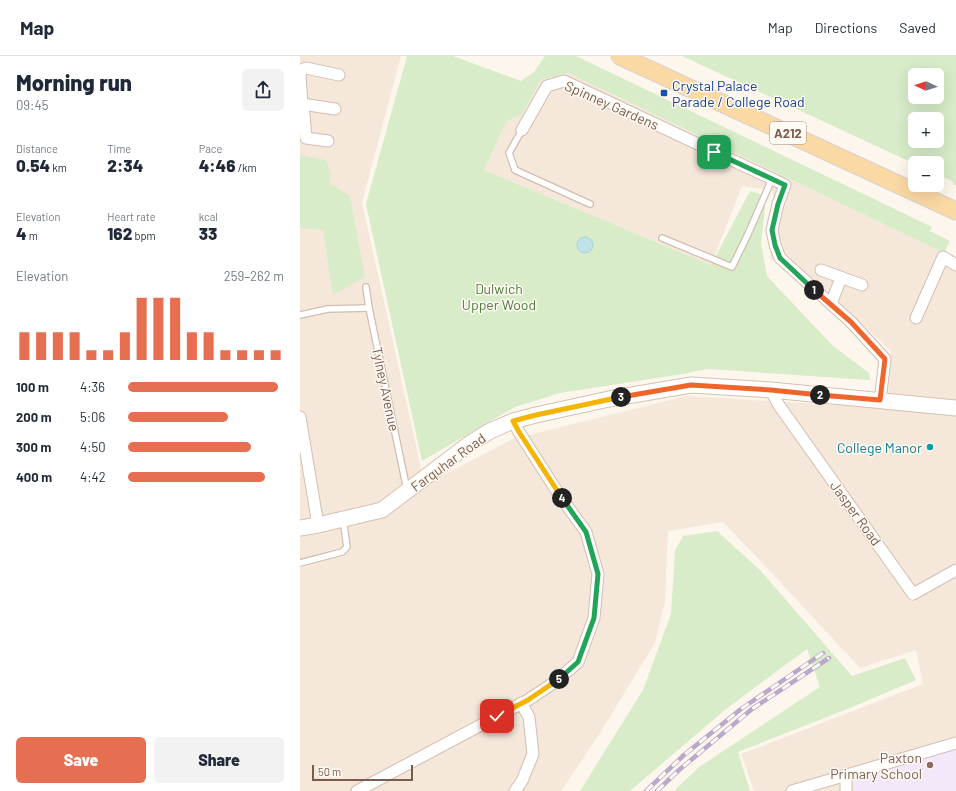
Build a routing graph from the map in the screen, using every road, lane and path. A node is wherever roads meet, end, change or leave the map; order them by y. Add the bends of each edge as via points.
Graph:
1 (620, 56) edge
2 (300, 71) edge
3 (300, 74) edge
4 (339, 75) dead end
5 (301, 104) edge
6 (335, 109) dead end
7 (522, 130) joint
8 (328, 141) dead end
9 (772, 179) junction
10 (590, 204) dead end
11 (956, 211) edge
12 (662, 238) dead end
13 (956, 265) edge
14 (821, 270) dead end
15 (841, 278) junction
16 (862, 285) dead end
17 (366, 287) dead end
18 (831, 304) junction
19 (369, 308) junction
20 (300, 315) edge
21 (916, 318) dead end
22 (771, 390) junction
23 (880, 400) junction
24 (956, 408) edge
25 (300, 417) edge
26 (513, 421) junction
27 (407, 492) junction
28 (343, 519) junction
29 (318, 525) junction
30 (300, 528) edge
31 (300, 563) edge
32 (956, 570) edge
33 (521, 703) junction
34 (956, 743) edge
35 (846, 775) junction
36 (357, 791) edge
37 (515, 791) edge
38 (792, 791) edge
39 (846, 791) edge

1 - 11 main road, A212
2 - 4 street via 306,68
3 - 5 street
5 - 6 street
5 - 8 street via 306,138
7 - 9 street, Spinney Gardens via 547,86 564,81
7 - 10 lane, Spinney Gardens via 509,153 515,170
9 - 12 lane via 732,267
9 - 18 street, Spinney Gardens via 785,185 772,230 780,258
13 - 21 street via 943,257
14 - 15 street
15 - 16 street
15 - 18 street
17 - 19 lane, Tylney Avenue
18 - 23 street via 885,359
19 - 20 lane via 328,309
19 - 27 lane, Tylney Avenue
22 - 23 street, Farquhar Road
22 - 26 street, Farquhar Road via 687,385 609,399
22 - 32 street, Jasper Road via 778,404 914,594
23 - 24 street, Farquhar Road
25 - 29 street
26 - 27 street, Farquhar Road via 469,444
26 - 33 street via 586,532 598,574 594,618 578,662 555,682
27 - 28 street, Farquhar Road via 382,510
28 - 29 street, Farquhar Road
28 - 31 lane via 347,547 342,552
29 - 30 street, Farquhar Road
33 - 36 street
33 - 37 street via 529,717 533,754
34 - 35 street
35 - 38 street
35 - 39 street

